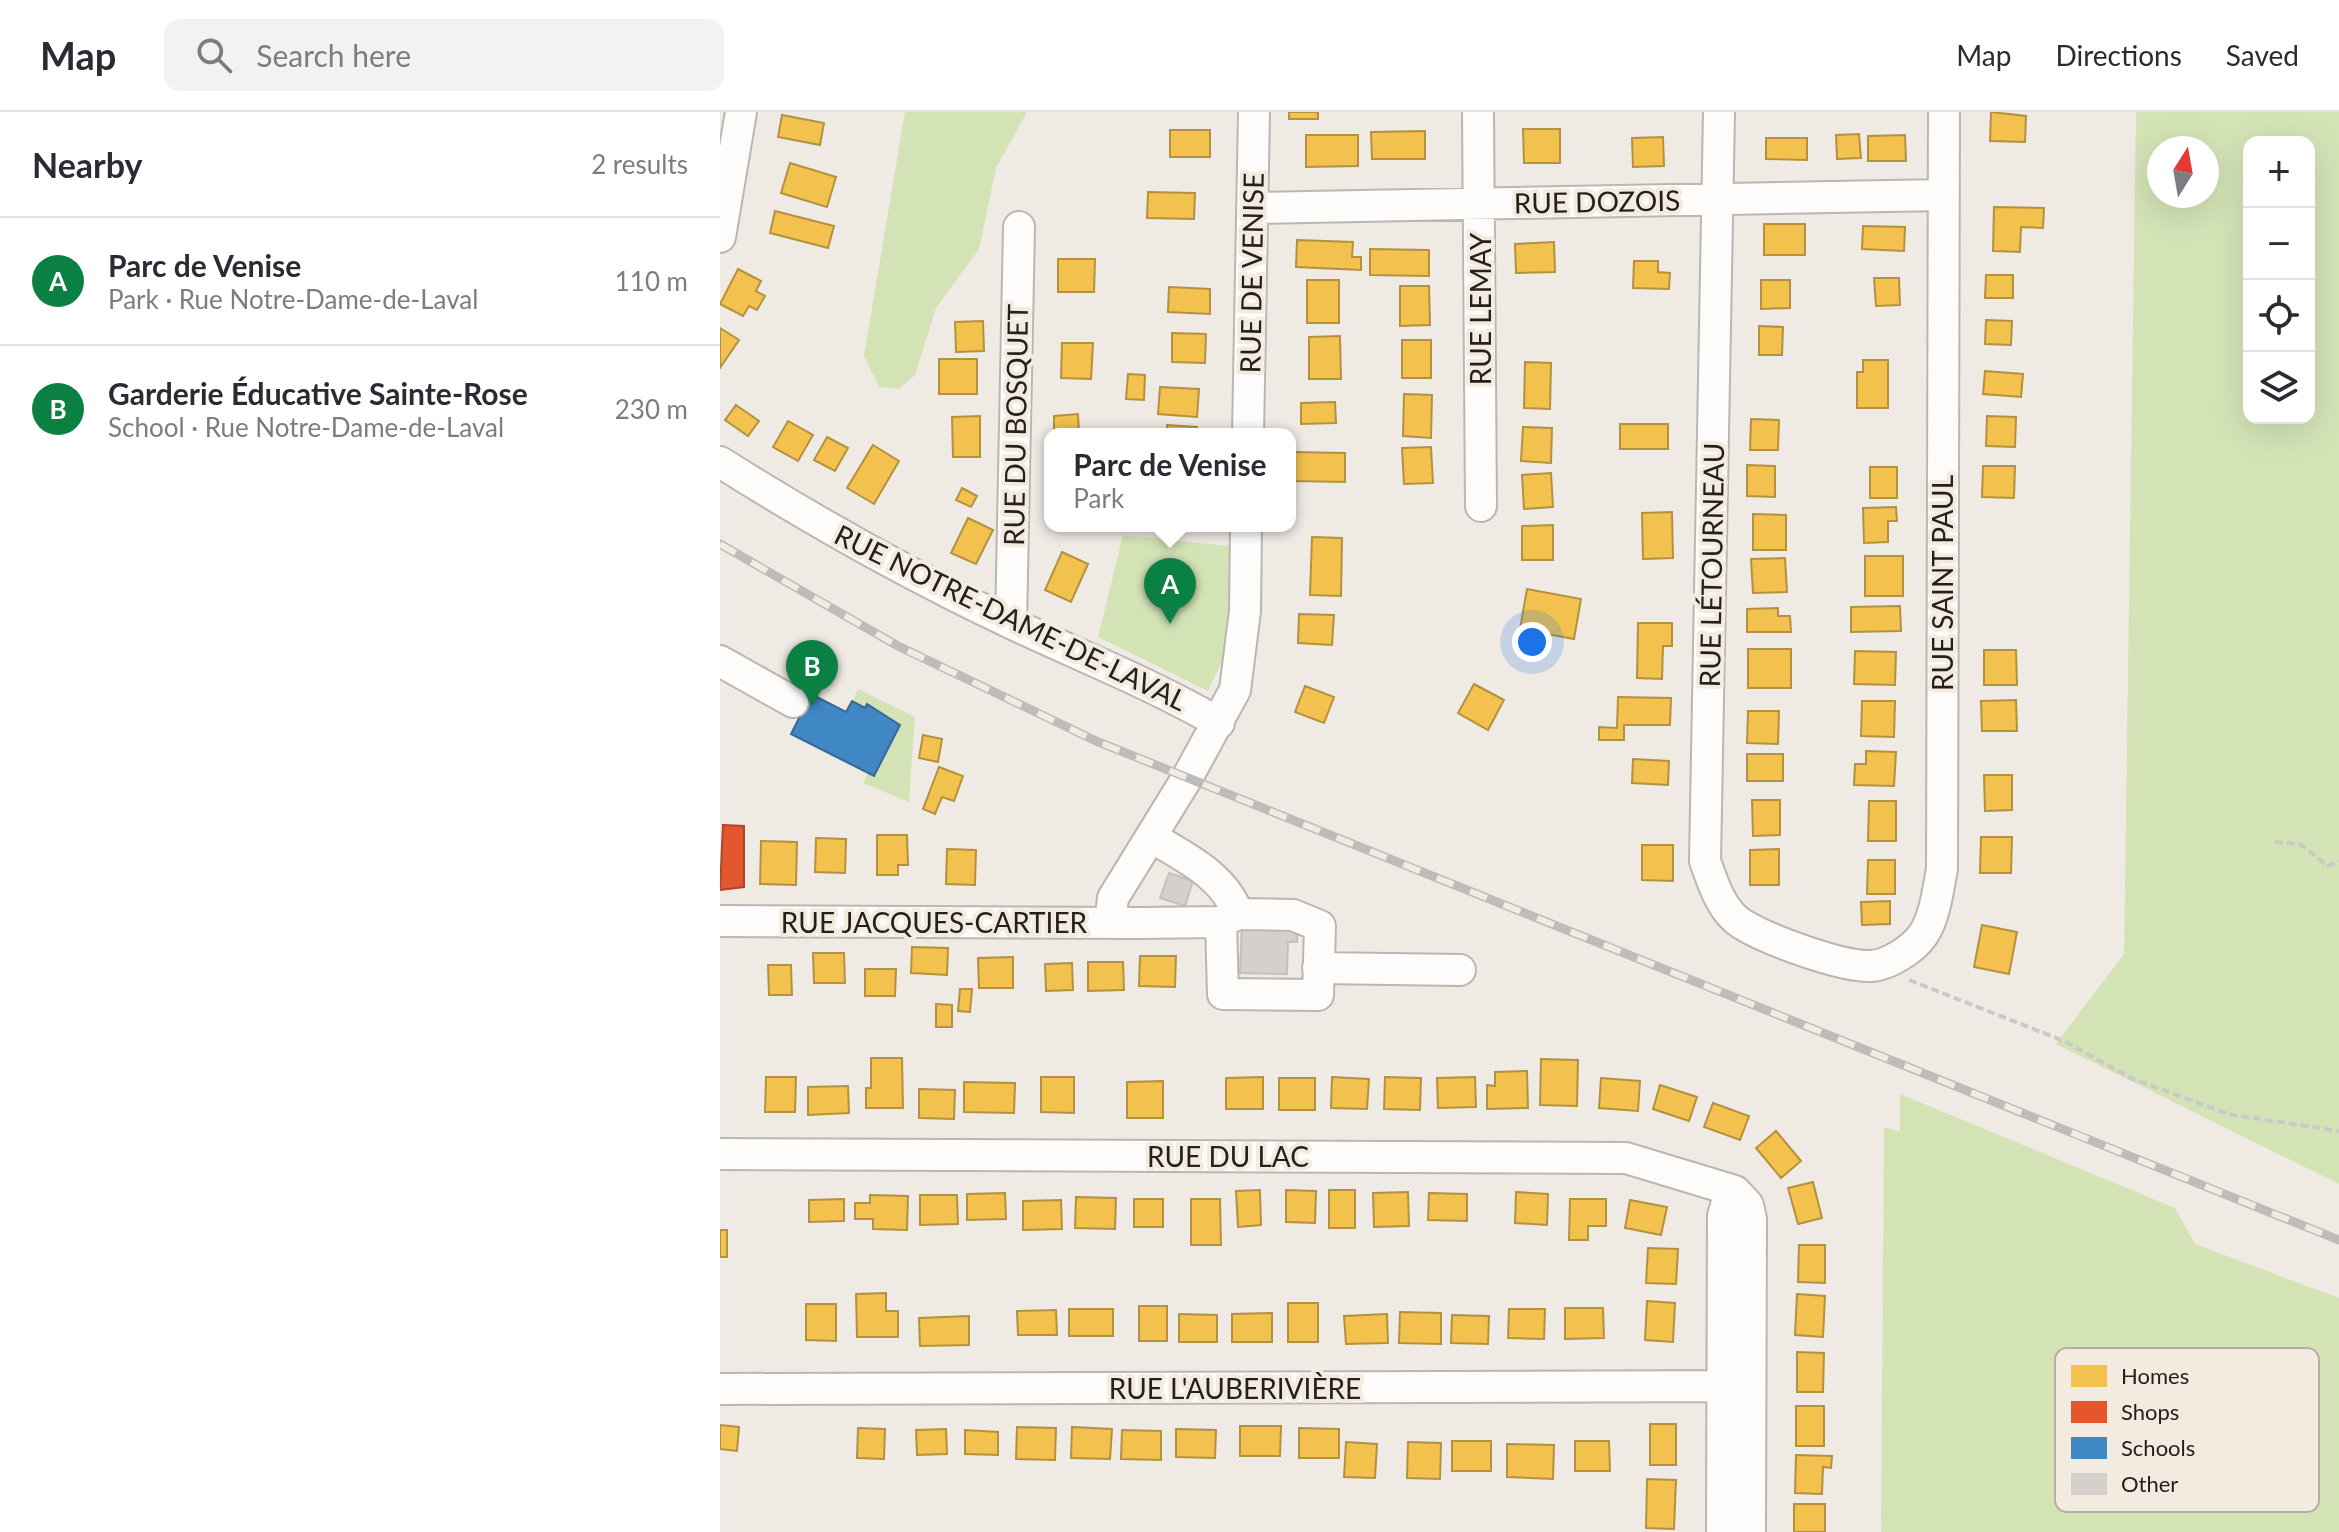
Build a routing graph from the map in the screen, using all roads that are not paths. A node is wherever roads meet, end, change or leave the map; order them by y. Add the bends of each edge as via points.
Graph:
1 (741, 112) edge
2 (1254, 112) edge
3 (1478, 112) edge
4 (1719, 112) edge
5 (1944, 112) edge
6 (1942, 195) junction
7 (1718, 199) junction
8 (1479, 204) junction
9 (1252, 208) junction
10 (1019, 227) dead end
11 (720, 237) edge
12 (1248, 428) edge
13 (720, 462) edge
14 (1481, 506) dead end
15 (1246, 532) edge
16 (1011, 623) junction
17 (720, 661) edge
18 (793, 702) dead end
19 (1219, 723) junction
20 (1151, 837) junction
21 (1219, 919) junction
22 (720, 921) edge
23 (1110, 923) junction
24 (1818, 956) joint
25 (1318, 968) junction
26 (1460, 970) dead end
27 (720, 1154) edge
28 (1736, 1386) junction
29 (720, 1389) edge
30 (1722, 1532) edge
31 (1750, 1532) edge

1 - 11 street
2 - 9 street, RUE DE VENISE
3 - 8 street, RUE LEMAY
4 - 7 street, RUE LÉTOURNEAU
5 - 6 street, RUE SAINT PAUL
6 - 7 street, RUE DOZOIS
6 - 24 street, RUE SAINT PAUL via 1942,869 1923,935 1900,956 1873,966
7 - 8 street, RUE DOZOIS
7 - 24 street, RUE LÉTOURNEAU via 1705,861 1717,896 1740,924
8 - 9 street, RUE DOZOIS
8 - 14 street, RUE LEMAY
9 - 12 street, RUE DE VENISE
10 - 16 street, RUE DU BOSQUET
13 - 16 street, RUE NOTRE-DAME-DE-LAVAL via 895,566
15 - 19 street via 1238,678
16 - 19 street, RUE NOTRE-DAME-DE-LAVAL via 1181,700
17 - 18 street
19 - 20 street, RUE JACQUES-CARTIER
20 - 21 street via 1216,879 1233,901
20 - 23 street, RUE JACQUES-CARTIER via 1113,898
21 - 23 street
21 - 25 street via 1293,915 1320,926
21 - 25 street via 1223,994 1318,995
22 - 23 street, RUE JACQUES-CARTIER
25 - 26 street
27 - 28 street, RUE DU LAC via 1626,1158 1745,1200 1751,1219
28 - 29 street, RUE L'AUBERIVIÈRE
28 - 30 street
28 - 31 street

